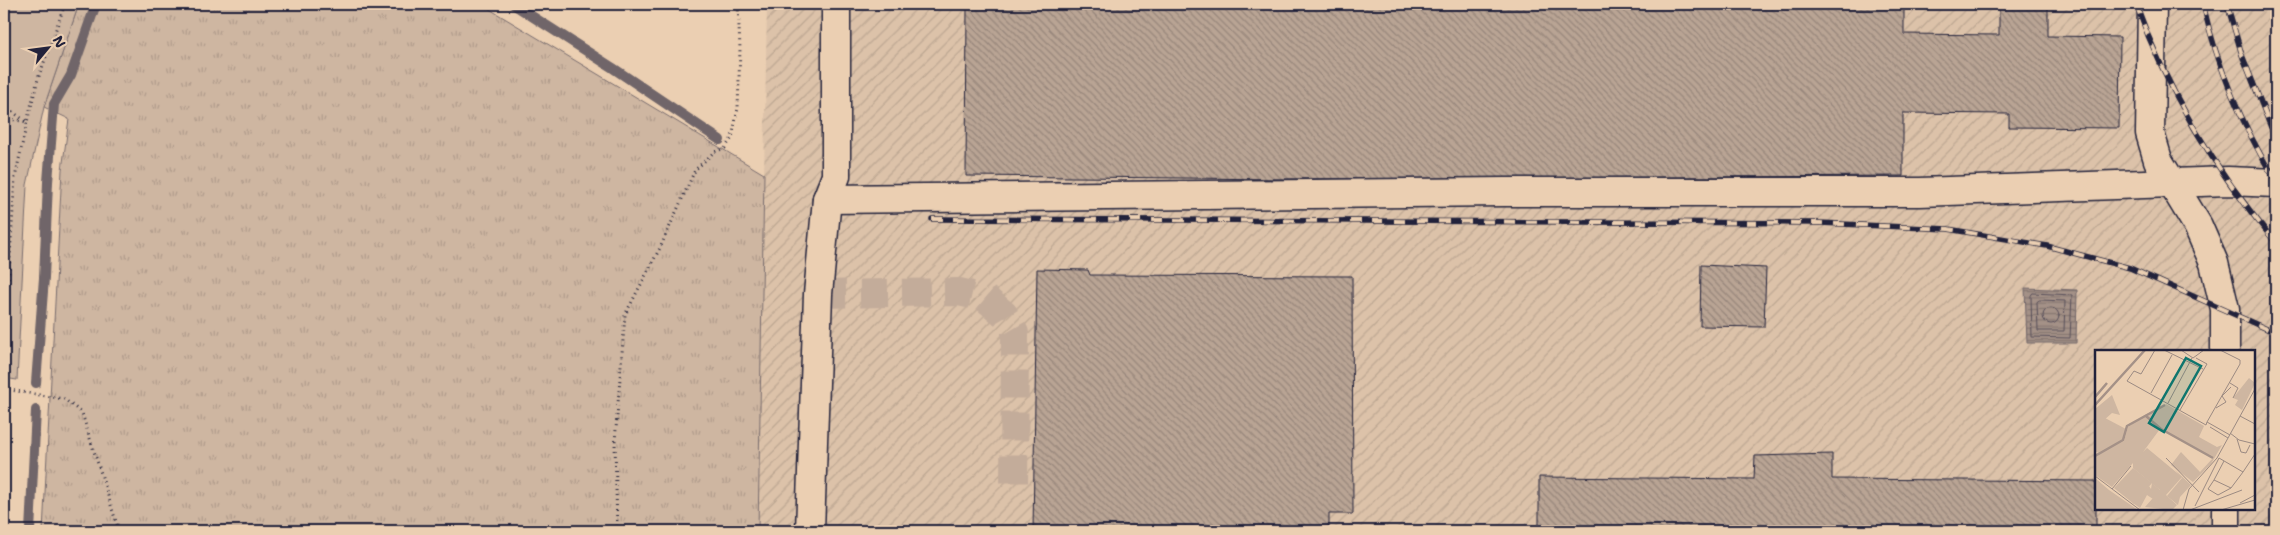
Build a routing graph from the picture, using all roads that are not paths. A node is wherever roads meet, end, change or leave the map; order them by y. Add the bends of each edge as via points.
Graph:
1 (836, 4) edge
2 (2152, 4) edge
3 (2172, 183) junction
4 (2276, 183) edge
5 (827, 199) junction
6 (2225, 350) edge
7 (2226, 510) edge
8 (810, 531) edge
9 (2226, 531) edge

1 - 5 lane via 836,176
2 - 3 lane via 2150,133 2158,160
3 - 4 lane
3 - 5 lane via 1920,192 1504,192
3 - 6 lane via 2198,226 2214,263 2225,309
5 - 8 lane via 818,294
7 - 9 lane

